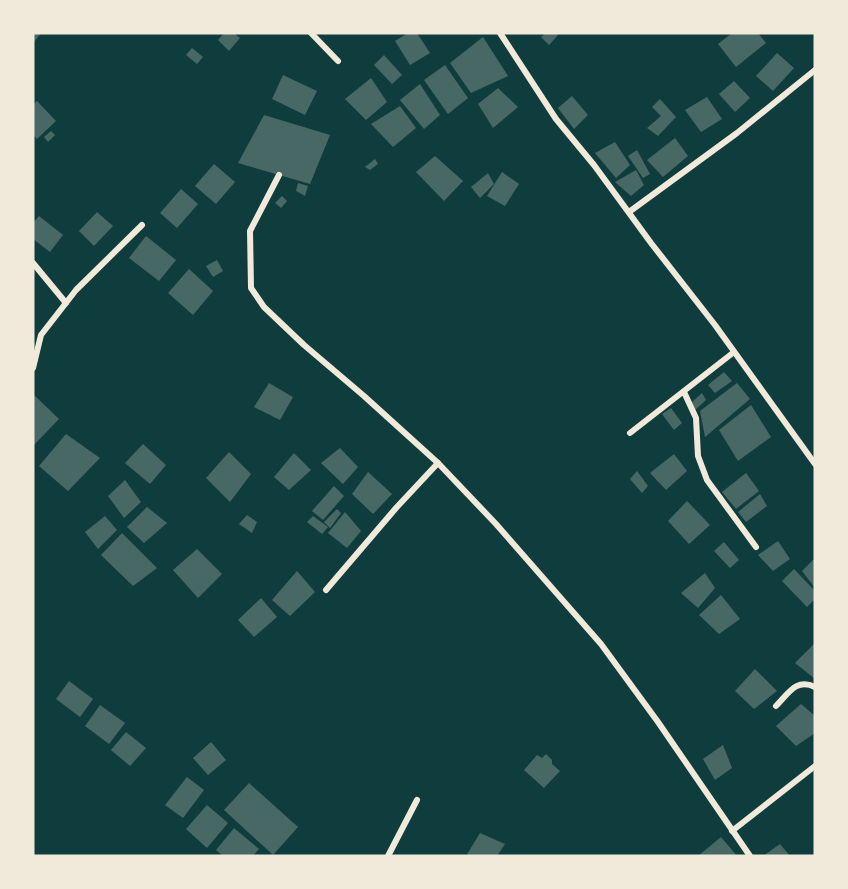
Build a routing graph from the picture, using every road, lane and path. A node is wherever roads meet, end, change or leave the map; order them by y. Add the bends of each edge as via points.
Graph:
1 (310, 33) edge
2 (500, 33) edge
3 (338, 61) dead end
4 (815, 70) edge
5 (279, 175) dead end
6 (629, 212) junction
7 (142, 225) dead end
8 (33, 263) edge
9 (66, 303) junction
10 (734, 352) junction
11 (33, 368) edge
12 (684, 392) junction
13 (630, 433) dead end
14 (438, 463) junction
15 (815, 464) edge
16 (756, 547) dead end
17 (326, 590) dead end
18 (815, 687) edge
19 (776, 706) dead end
20 (815, 766) edge
21 (417, 800) dead end
22 (732, 831) junction
23 (388, 856) edge
24 (750, 856) edge

1 - 3 street
2 - 6 street via 556,119
4 - 6 street
5 - 14 street via 250,231 251,288 264,307 304,345
6 - 10 street
7 - 9 street
8 - 9 street
9 - 11 street via 41,334
10 - 12 street
10 - 15 street
12 - 13 street
12 - 16 street via 696,418 698,456 707,480
14 - 17 street
14 - 22 street via 601,644
18 - 19 street via 797,685
20 - 22 street
21 - 23 street
22 - 24 street

